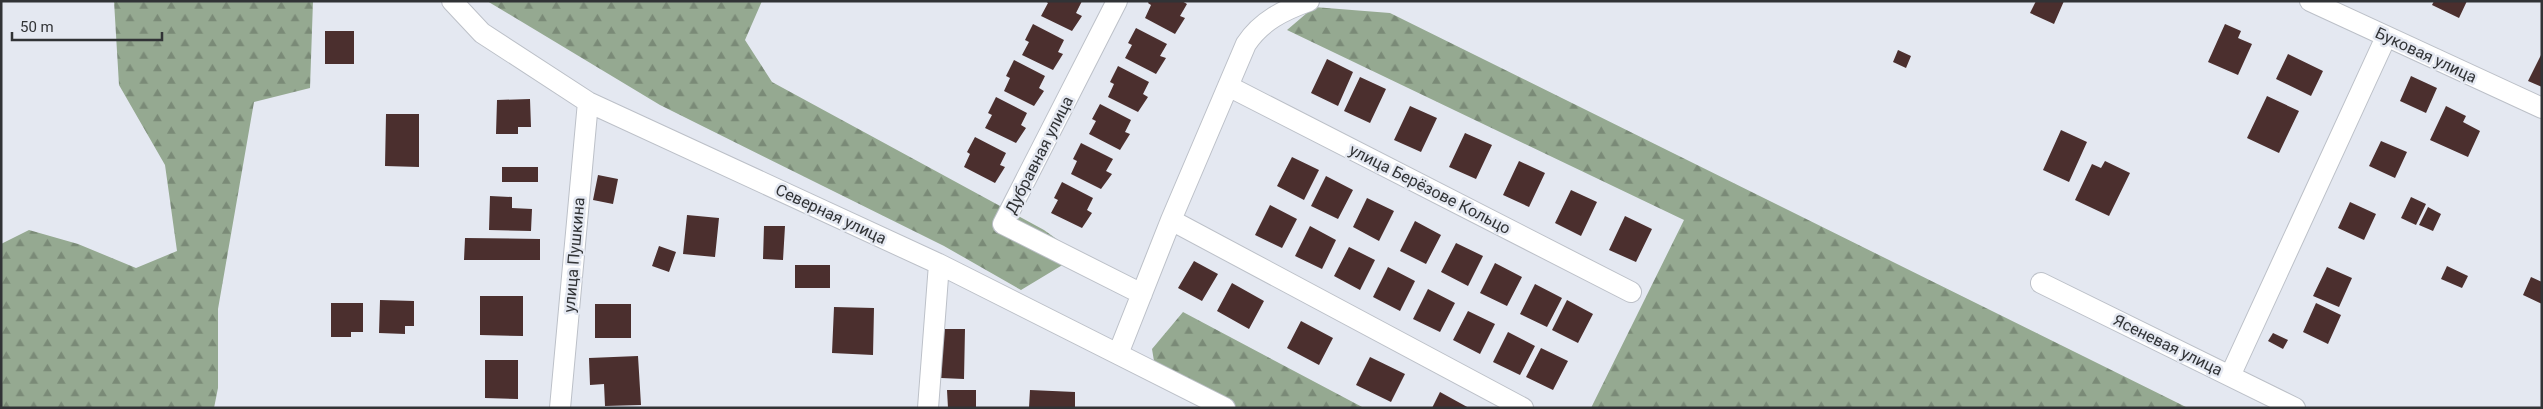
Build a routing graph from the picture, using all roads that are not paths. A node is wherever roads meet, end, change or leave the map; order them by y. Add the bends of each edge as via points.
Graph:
1 (452, 1) edge
2 (1118, 1) edge
3 (1309, 1) edge
4 (2310, 1) edge
5 (2386, 37) junction
6 (1228, 86) junction
7 (588, 102) junction
8 (2542, 108) edge
9 (1171, 220) junction
10 (939, 264) junction
11 (2041, 283) dead end
12 (1631, 292) dead end
13 (1142, 294) junction
14 (1118, 354) junction
15 (2230, 376) junction
16 (560, 408) edge
17 (928, 408) edge
18 (1225, 408) edge
19 (1523, 408) edge
20 (2296, 408) edge

1 - 7 street, Северная улица via 482,33
2 - 13 street, Дубравная улица via 1003,224
3 - 6 street via 1290,7 1254,32 1240,55
4 - 5 street, Буковая улица
5 - 8 street, Буковая улица
5 - 15 street
6 - 9 street
6 - 12 street, улица Берёзове Кольцо
7 - 10 street, Северная улица
7 - 16 street, улица Пушкина
9 - 13 street
9 - 19 street
10 - 14 street, Северная улица
10 - 17 street
11 - 15 street, Ясеневая улица
13 - 14 street
14 - 18 street, Северная улица
15 - 20 street, Ясеневая улица

